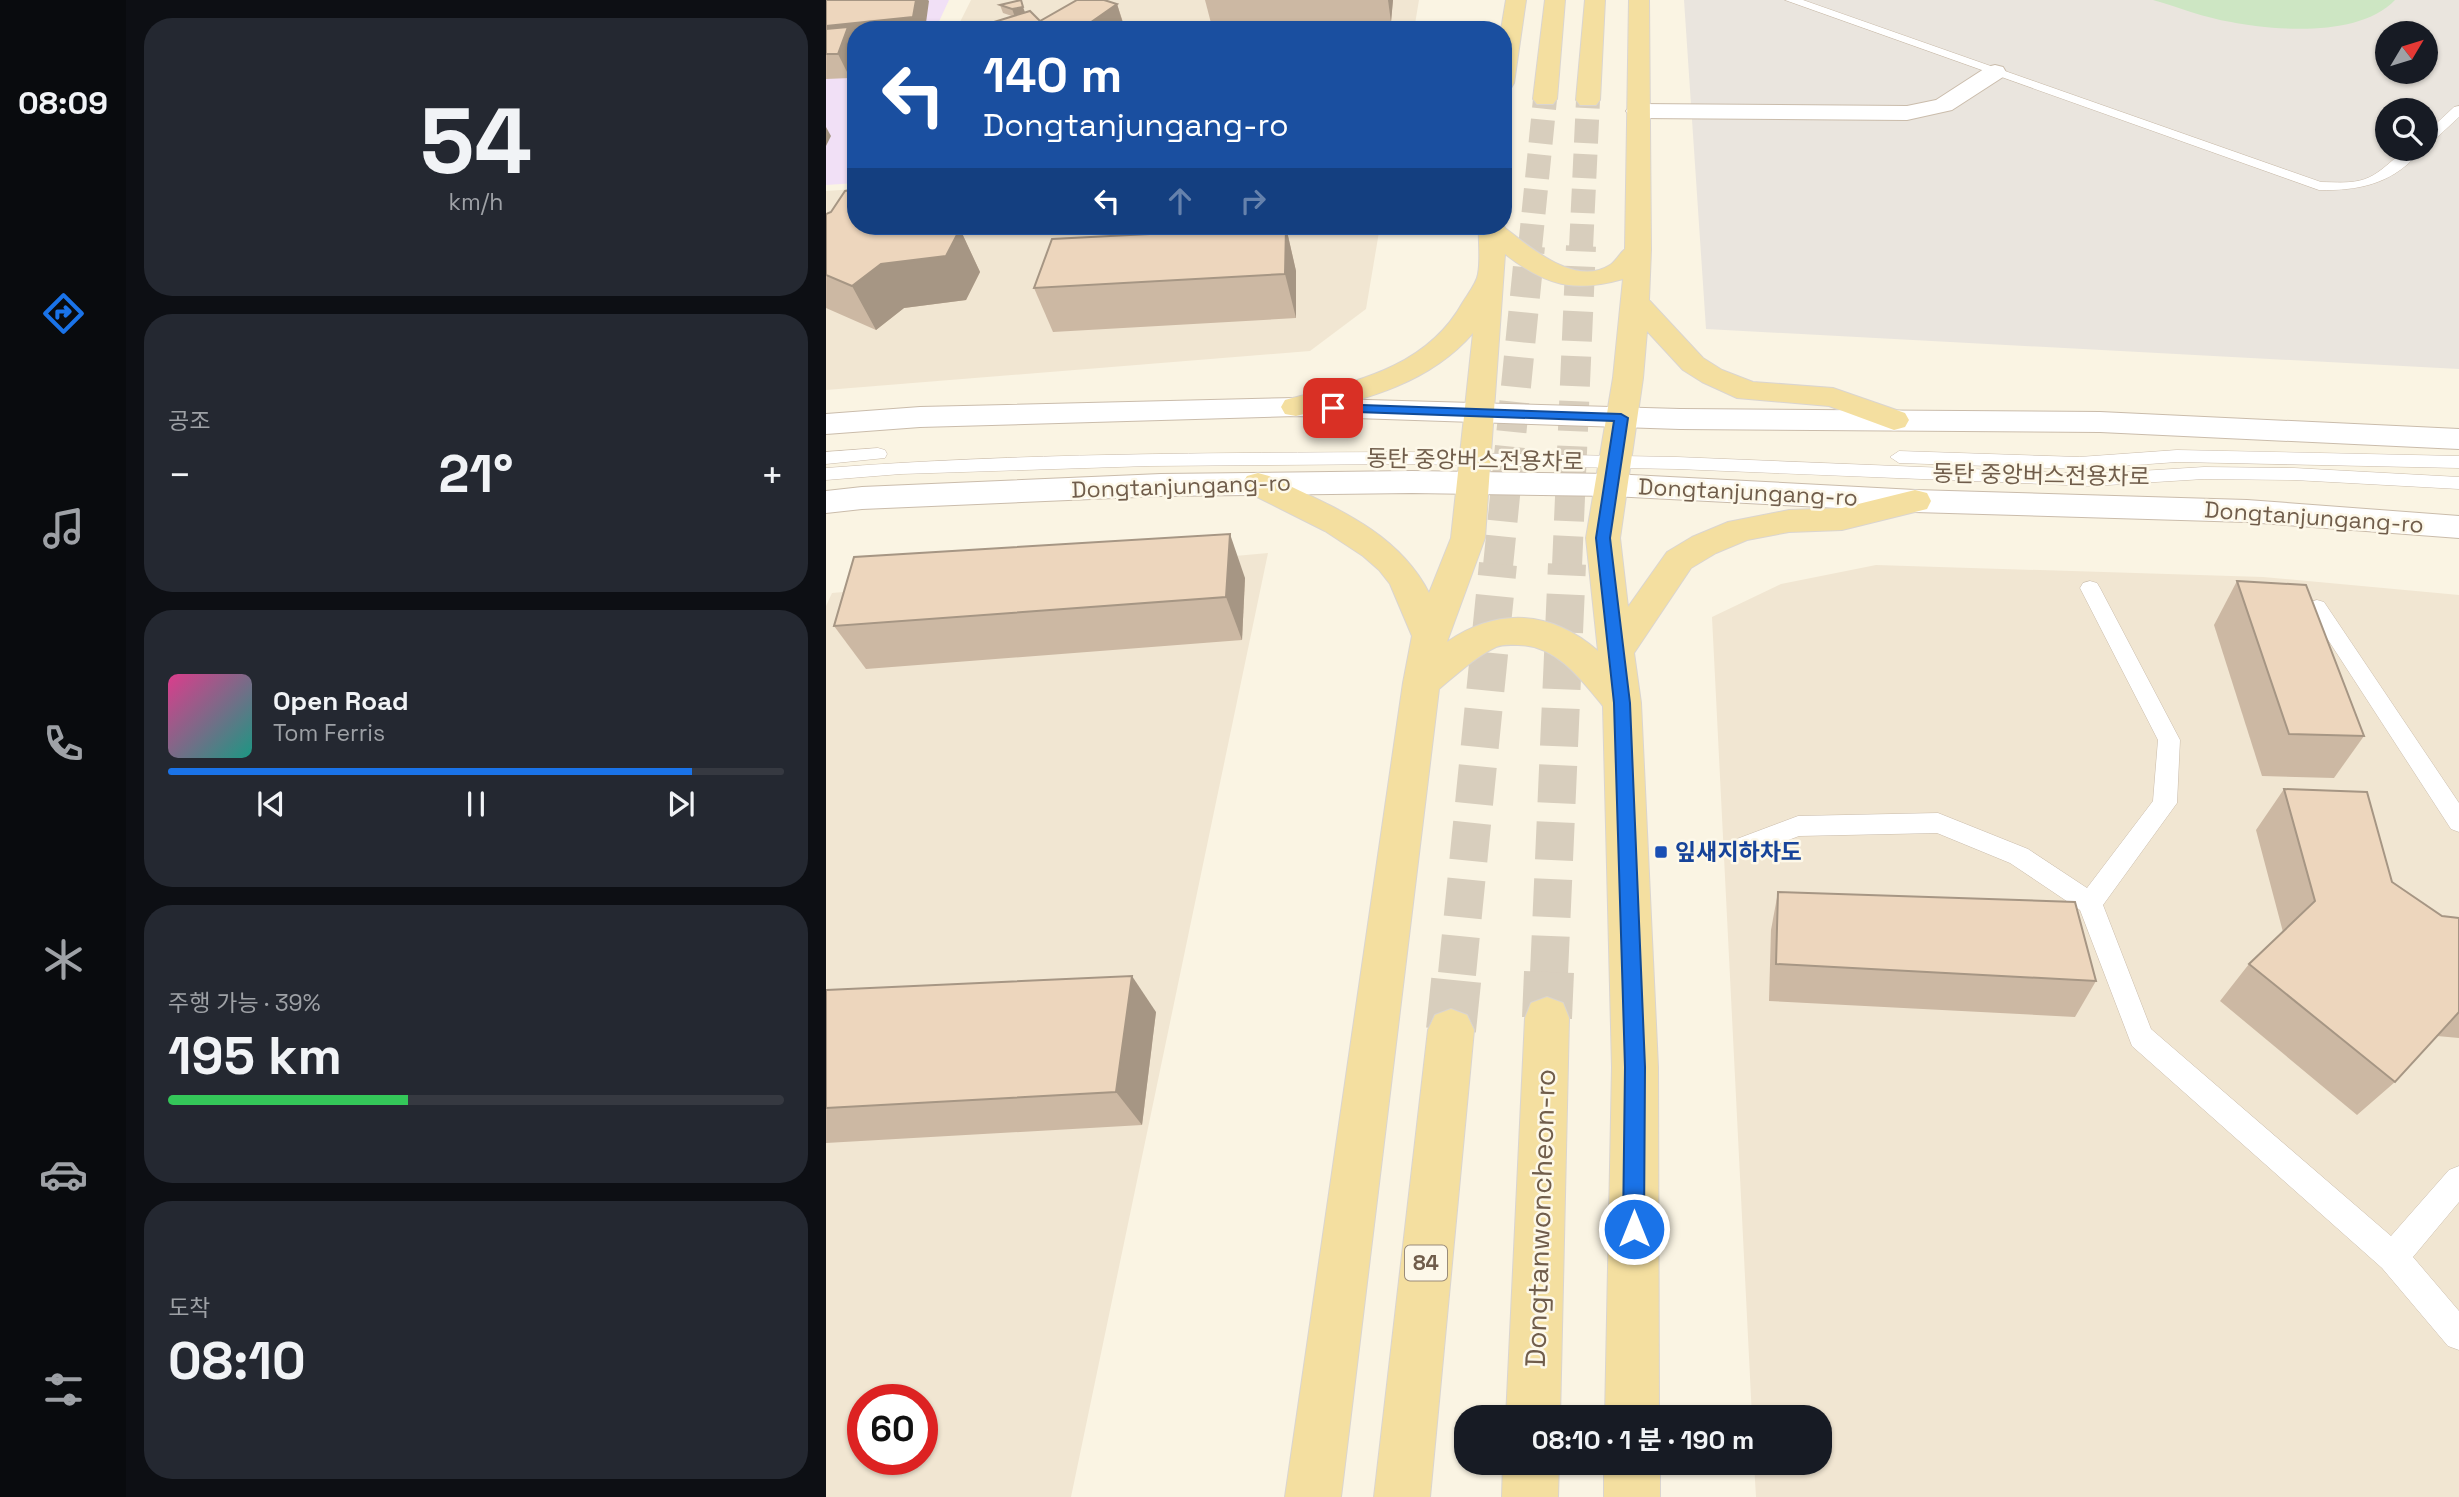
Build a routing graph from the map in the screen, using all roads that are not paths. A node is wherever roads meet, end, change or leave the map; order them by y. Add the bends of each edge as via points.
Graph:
1 (1516, 0) edge
2 (1555, 0) edge
3 (1595, 0) edge
4 (1639, 0) edge
5 (1791, 0) edge
6 (1512, 26) edge
7 (1995, 72) junction
8 (1545, 99) tunnel mouth
9 (1588, 100) tunnel mouth
10 (2459, 110) edge
11 (1638, 111) junction
12 (2438, 129) edge
13 (2401, 161) edge
14 (1492, 235) tunnel mouth
15 (1500, 235) edge
16 (1638, 250) junction
17 (1492, 276) junction
18 (1635, 301) junction
19 (1296, 407) junction
20 (1480, 413) junction
21 (1894, 420) junction
22 (826, 424) edge
23 (2459, 439) edge
24 (1616, 453) junction
25 (826, 458) edge
26 (2459, 462) edge
27 (1475, 463) junction
28 (826, 474) edge
29 (2459, 483) edge
30 (1258, 484) junction
31 (1915, 501) junction
32 (826, 502) edge
33 (2459, 527) edge
34 (2090, 588) dead end
35 (2317, 607) edge
36 (1430, 636) junction
37 (1616, 652) junction
38 (1421, 683) junction
39 (1622, 703) junction
40 (2459, 822) edge
41 (1743, 847) dead end
42 (2090, 903) junction
43 (1547, 1018) tunnel mouth
44 (1451, 1030) tunnel mouth
45 (2459, 1180) edge
46 (2393, 1258) junction
47 (2459, 1335) edge
48 (1533, 1405) edge
49 (1632, 1405) edge
50 (1531, 1475) edge
51 (1632, 1475) edge
52 (1313, 1497) edge
53 (1402, 1497) edge
54 (1530, 1497) edge
55 (1632, 1497) edge

1 - 6 main road
2 - 8 main road
3 - 9 main road
4 - 11 main road
5 - 7 lane
7 - 11 street via 1944,105 1907,113
7 - 13 lane via 2319,186 2352,188 2381,179
10 - 12 lane
11 - 16 main road
14 - 17 main road
15 - 16 main road via 1524,256 1565,278 1592,279 1619,271
16 - 18 main road
17 - 19 main road via 1462,328 1432,359 1405,374
17 - 20 main road
18 - 21 main road via 1693,364 1712,376 1748,391 1833,397
18 - 24 main road
19 - 20 street, Dongtanjungang-ro
19 - 22 street, Dongtanjungang-ro via 920,417
20 - 24 street, Dongtanjungang-ro
20 - 27 main road
21 - 23 street, Dongtanjungang-ro via 2100,422
21 - 24 street, Dongtanjungang-ro
24 - 26 lane, 동탄 중앙버스전용차로 via 2079,463 2176,456
24 - 27 street, Dongtanjungang-ro
24 - 29 lane, 동탄 중앙버스전용차로 via 2092,480 2204,473
24 - 31 street, Dongtanjungang-ro
24 - 37 main road via 1603,538
25 - 27 lane, 동탄 중앙버스전용차로 via 1348,442
27 - 28 lane, 동탄 중앙버스전용차로 via 1149,460
27 - 30 street, Dongtanjungang-ro
27 - 36 main road via 1468,538
30 - 32 street, Dongtanjungang-ro
30 - 36 main road via 1384,554 1403,578
31 - 33 street, Dongtanjungang-ro via 2247,511
31 - 37 main road via 1842,519 1789,521 1740,530 1704,545 1679,560
34 - 42 lane via 2169,740 2165,803
35 - 40 lane
36 - 38 main road
37 - 39 main road
38 - 39 main road via 1493,632 1539,632 1573,650
38 - 52 main road
39 - 49 main road via 1635,1067
41 - 42 lane via 1798,826 1938,823 2019,856
42 - 46 lane via 2141,1037
43 - 48 main road, Dongtanwoncheon-ro
44 - 53 main road, 84
45 - 46 lane
46 - 47 lane
50 - 54 main road
51 - 55 main road

